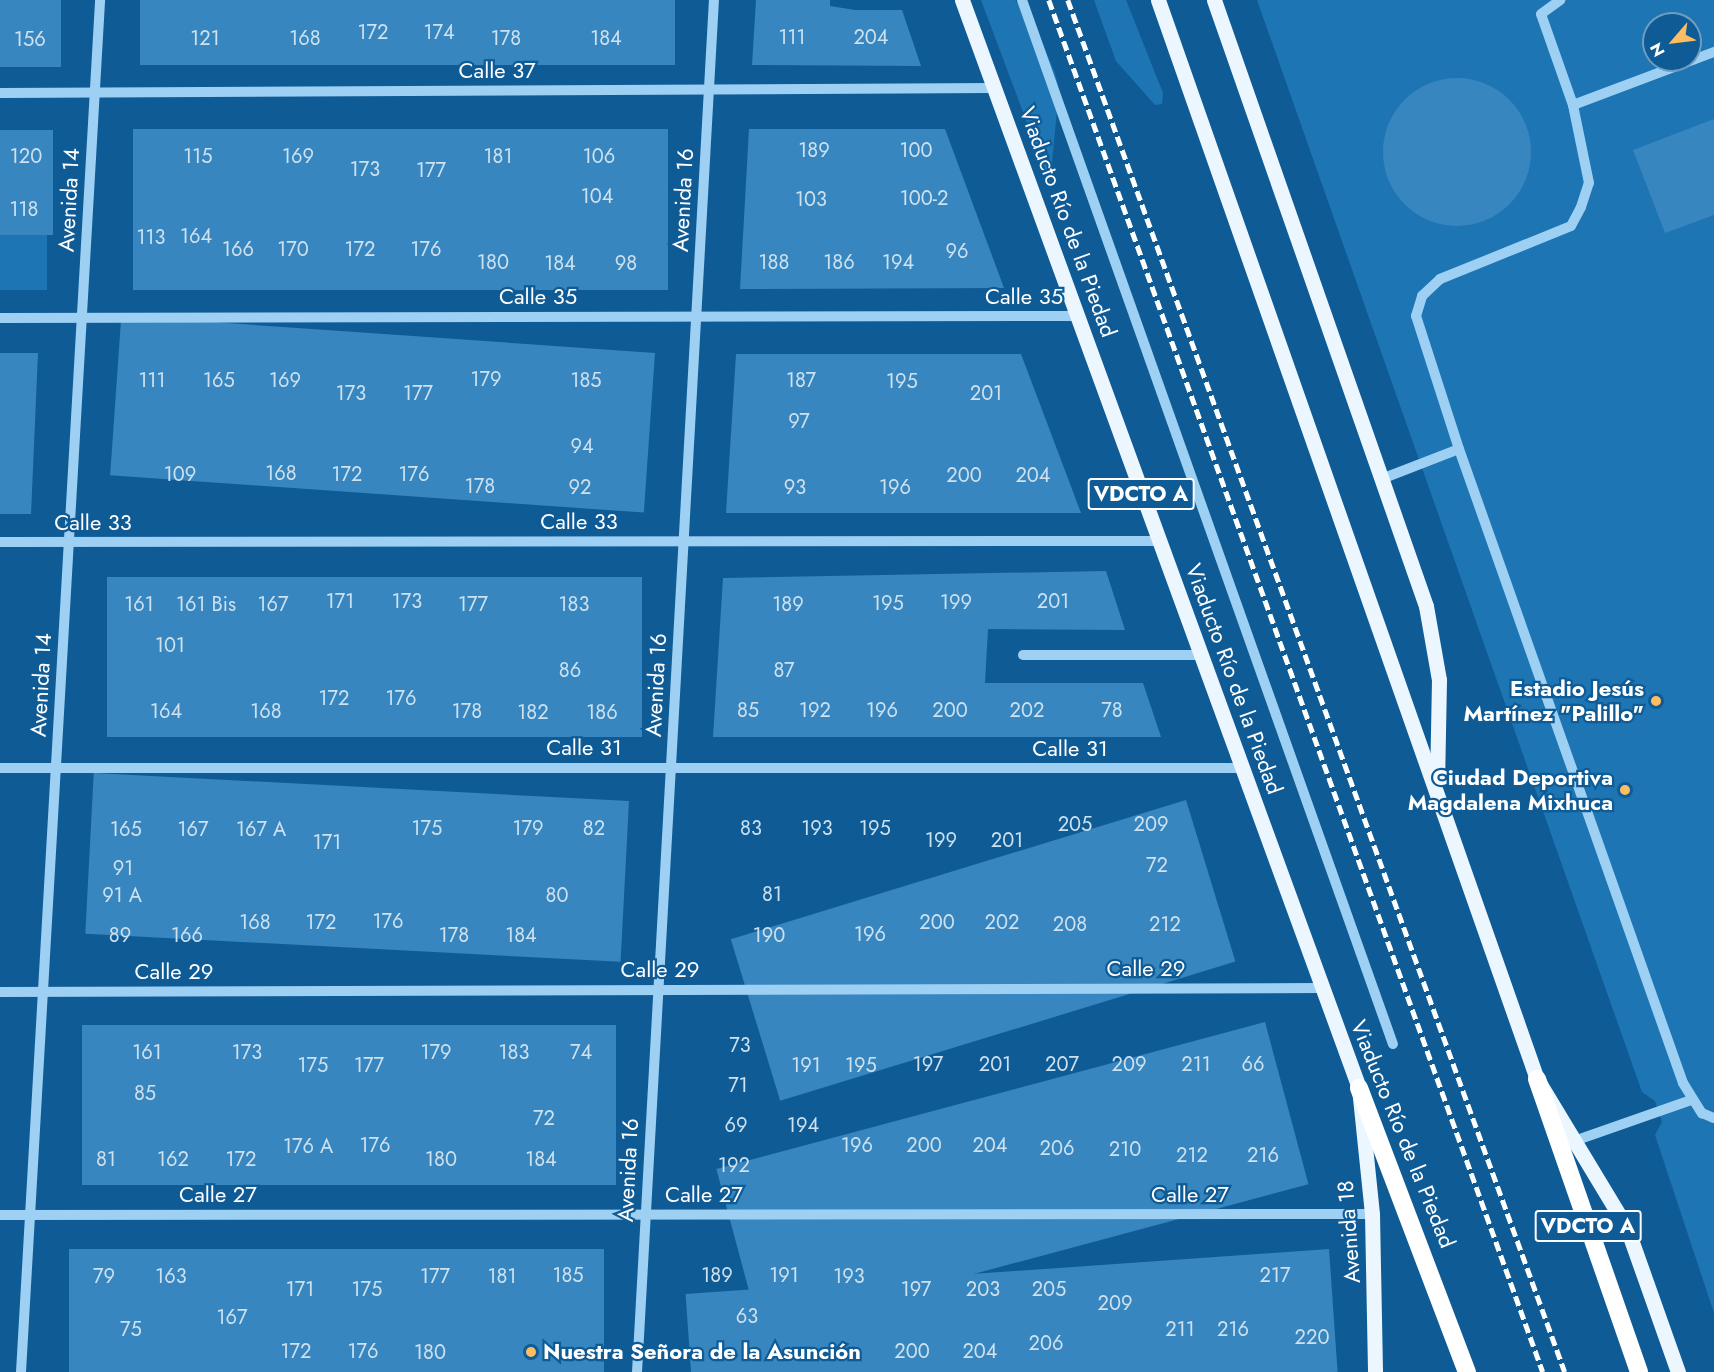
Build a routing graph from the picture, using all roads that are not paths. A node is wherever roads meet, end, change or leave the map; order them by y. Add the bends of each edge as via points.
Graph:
1 (100, 0) edge
2 (714, 0) edge
3 (962, 0) edge
4 (1022, 0) edge
5 (1158, 0) edge
6 (1214, 0) edge
7 (1560, 0) edge
8 (1714, 52) edge
9 (994, 88) junction
10 (709, 89) junction
11 (95, 92) junction
12 (0, 93) edge
13 (1573, 105) junction
14 (696, 316) junction
15 (1077, 316) junction
16 (0, 318) edge
17 (82, 318) junction
18 (1459, 449) junction
19 (1384, 478) junction
20 (684, 541) junction
21 (1158, 541) junction
22 (0, 542) edge
23 (69, 542) junction
24 (1023, 655) dead end
25 (1199, 655) junction
26 (0, 768) edge
27 (56, 768) junction
28 (671, 768) junction
29 (1241, 768) junction
30 (1436, 787) junction
31 (1320, 988) junction
32 (658, 990) junction
33 (0, 992) edge
34 (43, 992) junction
35 (1393, 1044) dead end
36 (1537, 1079) junction
37 (1359, 1088) junction
38 (1691, 1100) junction
39 (1714, 1118) edge
40 (1577, 1140) junction
41 (646, 1214) junction
42 (1372, 1214) junction
43 (0, 1215) edge
44 (31, 1215) junction
45 (21, 1372) edge
46 (637, 1372) edge
47 (1375, 1372) edge
48 (1467, 1372) edge
49 (1639, 1372) edge
50 (1678, 1372) edge

1 - 11 street, Avenida 14
2 - 10 street, Avenida 16
3 - 9 main road, Viaducto Río de la Piedad / VDCTO A
4 - 35 street
5 - 30 main road, VDCTO A
6 - 19 main road
7 - 13 street via 1541,14
8 - 13 street
9 - 10 street, Calle 37
9 - 15 main road, Viaducto Río de la Piedad / VDCTO A
10 - 11 street, Calle 37
10 - 14 street, Avenida 16
11 - 12 street, Calle 37
11 - 17 street, Avenida 14
13 - 18 street via 1589,183 1570,226 1440,279 1419,306 1421,334
14 - 15 street, Calle 35
14 - 17 street, Calle 35
14 - 20 street, Avenida 16
15 - 21 main road, Viaducto Río de la Piedad / VDCTO A
16 - 17 street, Calle 35
17 - 23 street, Avenida 14
18 - 19 street
18 - 38 street
19 - 30 main road via 1434,640 1440,711
20 - 21 street, Calle 33
20 - 23 street, Calle 33
20 - 28 street, Avenida 16
21 - 25 main road, Viaducto Río de la Piedad / VDCTO A
22 - 23 street, Calle 33
23 - 27 street, Avenida 14
24 - 25 street
25 - 29 main road, Viaducto Río de la Piedad / VDCTO A
26 - 27 street, Calle 31
27 - 28 street, Calle 31
27 - 34 street, Avenida 14
28 - 29 street, Calle 31
28 - 32 street, Avenida 16
29 - 31 main road, Viaducto Río de la Piedad / VDCTO A
30 - 36 main road, VDCTO A
31 - 32 street, Calle 29
31 - 37 main road, Viaducto Río de la Piedad / VDCTO A
32 - 34 street, Calle 29
32 - 41 street, Avenida 16
33 - 34 street, Calle 29
34 - 44 street, Avenida 14
36 - 40 main road
36 - 49 highway, VDCTO A
37 - 42 main road, Avenida 18
37 - 48 highway, Viaducto Río de la Piedad / VDCTO A via 1421,1240
38 - 39 street
38 - 40 street
40 - 50 main road via 1639,1255
41 - 42 street, Calle 27
41 - 44 street, Calle 27
41 - 46 street, Avenida 16
42 - 47 main road, Avenida 18
43 - 44 street, Calle 27
44 - 45 street, Avenida 14

